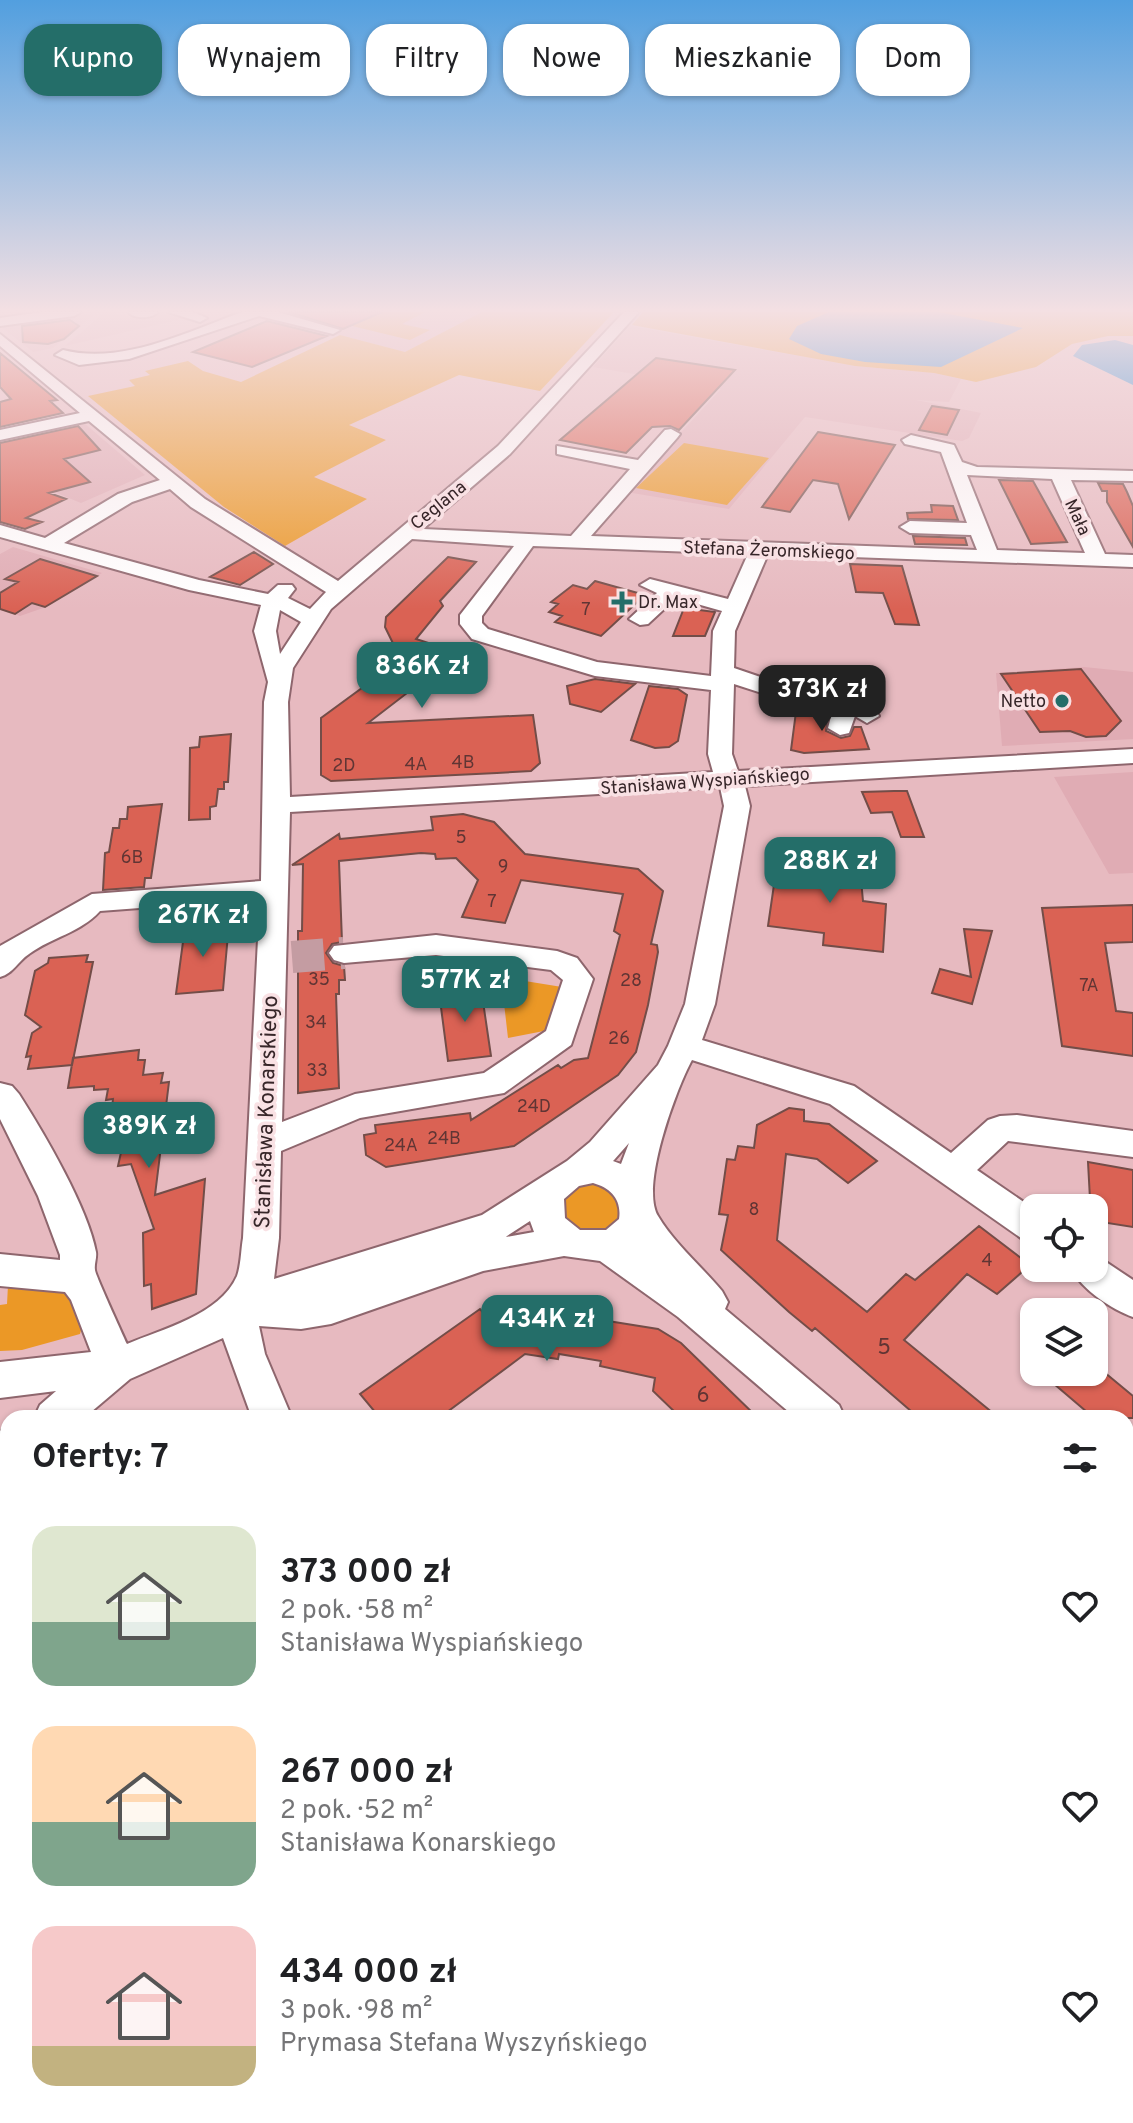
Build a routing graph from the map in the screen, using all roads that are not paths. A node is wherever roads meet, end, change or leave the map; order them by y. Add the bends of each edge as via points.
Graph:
1 (87, 411) edge
2 (540, 411) edge
3 (92, 415) junction
4 (671, 434) dead end
5 (0, 435) edge
6 (911, 440) dead end
7 (563, 450) dead end
8 (642, 466) junction
9 (956, 466) junction
10 (1059, 474) junction
11 (1133, 476) edge
12 (173, 482) junction
13 (910, 527) dead end
14 (979, 529) junction
15 (0, 531) edge
16 (405, 532) junction
17 (526, 541) junction
18 (575, 543) junction
19 (47, 545) junction
20 (760, 550) junction
21 (989, 556) junction
22 (1098, 560) junction
23 (1133, 561) edge
24 (295, 565) junction
25 (650, 585) dead end
26 (338, 590) junction
27 (672, 591) junction
28 (268, 606) junction
29 (733, 607) junction
30 (312, 619) junction
31 (640, 619) dead end
32 (278, 680) junction
33 (720, 686) junction
34 (847, 699) junction
35 (867, 716) dead end
36 (840, 728) dead end
37 (1133, 756) edge
38 (729, 779) junction
39 (277, 805) junction
40 (274, 889) junction
41 (344, 953) tunnel mouth
42 (0, 967) edge
43 (677, 1059) junction
44 (0, 1095) edge
45 (264, 1144) junction
46 (1133, 1144) edge
47 (580, 1170) junction
48 (955, 1170) junction
49 (548, 1191) junction
50 (636, 1205) junction
51 (1020, 1218) edge
52 (567, 1241) junction
53 (605, 1245) junction
54 (0, 1270) edge
55 (75, 1277) junction
56 (1108, 1282) edge
57 (1133, 1301) edge
58 (236, 1307) junction
59 (744, 1344) junction
60 (116, 1367) junction
61 (0, 1380) edge
62 (64, 1410) edge
63 (269, 1410) edge
64 (816, 1410) edge

1 - 3 street
2 - 16 street, Ceglana via 508,446
3 - 5 street
3 - 12 street
4 - 8 street
6 - 9 street via 948,449
7 - 8 street
8 - 18 street
9 - 10 street via 976,472
9 - 14 street
10 - 11 street
10 - 22 street, Mała
12 - 19 street via 125,498
12 - 24 street via 211,513
13 - 14 street
14 - 21 street
15 - 19 street
16 - 17 street, Stefana Żeromskiego
16 - 26 street, Ceglana
17 - 18 street, Stefana Żeromskiego
17 - 33 street via 471,615 480,634 595,669
18 - 20 street, Stefana Żeromskiego
19 - 28 street
20 - 21 street, Stefana Żeromskiego
20 - 29 street
21 - 22 street, Stefana Żeromskiego
22 - 23 street, Stefana Żeromskiego
24 - 26 street
24 - 28 street via 293,582
25 - 27 street
26 - 28 street
26 - 30 street, Ceglana
27 - 29 street
27 - 31 street
28 - 30 street via 288,619
28 - 32 street via 267,654
29 - 33 street via 724,631
30 - 32 street, Ceglana
32 - 39 street, Stanisława Konarskiego
33 - 34 street
33 - 38 street via 720,754
34 - 35 street via 860,701
34 - 36 street
37 - 38 street, Stanisława Wyspiańskiego
38 - 39 street, Stanisława Wyspiańskiego
38 - 43 street via 737,806 703,988
39 - 40 street, Stanisława Konarskiego
40 - 42 street via 92,903 81,917 7,954
40 - 45 street, Stanisława Konarskiego via 282,958
41 - 45 street via 436,945 557,961 578,979 560,1037 492,1084 355,1106
43 - 47 street via 602,1151
43 - 48 street via 842,1095
43 - 50 street via 636,1170
44 - 55 street via 32,1144 78,1253
45 - 58 street, Stanisława Konarskiego via 258,1266
46 - 48 street via 1000,1129
47 - 49 street via 561,1177
47 - 50 street via 606,1171
48 - 51 street
49 - 52 street via 543,1206 547,1222
49 - 58 street via 494,1226
50 - 53 street via 626,1235
50 - 59 street
52 - 53 street via 585,1247
52 - 58 street via 483,1256 331,1308 301,1313
53 - 59 street
54 - 55 street
55 - 60 street via 90,1300
56 - 57 street
58 - 60 street, Stanisława Konarskiego via 213,1325
58 - 63 street via 246,1354
59 - 64 street
60 - 61 street, Stanisława Konarskiego
60 - 62 street, Stanisława Konarskiego

